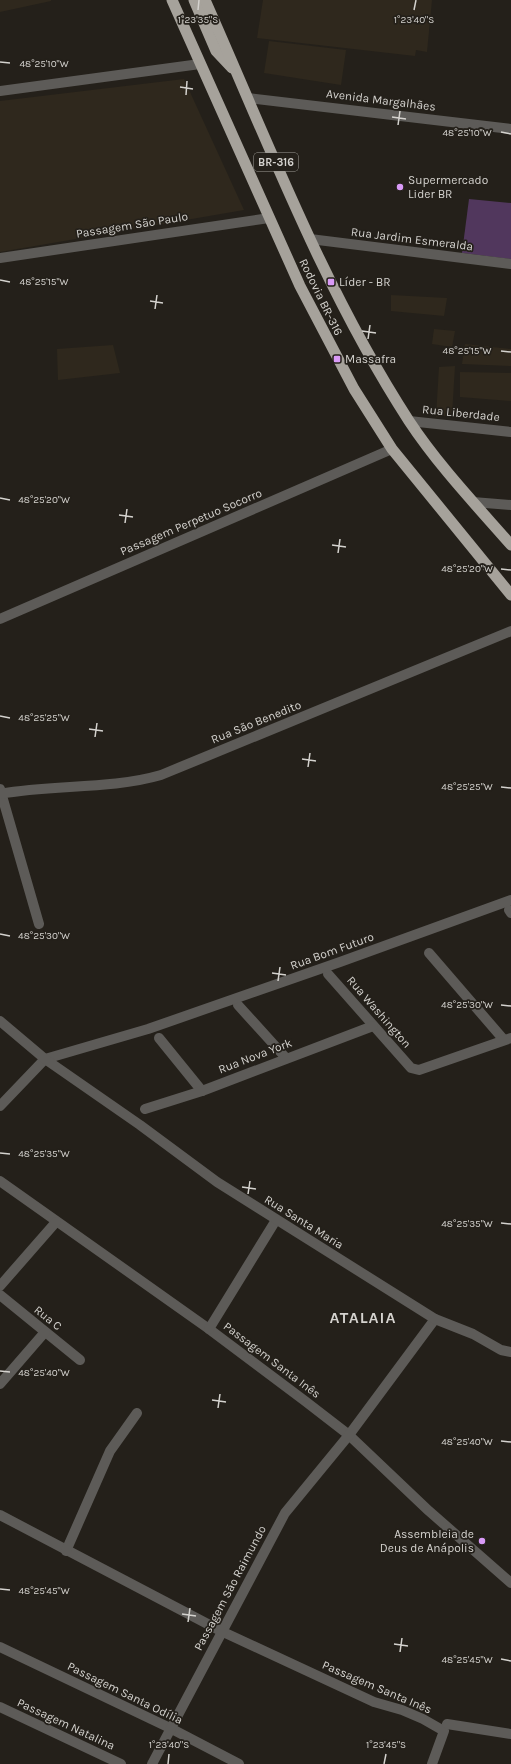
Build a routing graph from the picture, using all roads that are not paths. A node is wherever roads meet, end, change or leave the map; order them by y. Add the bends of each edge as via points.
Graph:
1 (172, 0) edge
2 (194, 0) edge
3 (205, 0) edge
4 (200, 64) junction
5 (238, 74) junction
6 (0, 91) edge
7 (248, 98) junction
8 (511, 129) edge
9 (269, 218) junction
10 (310, 239) junction
11 (0, 258) edge
12 (511, 264) edge
13 (409, 421) junction
14 (511, 432) edge
15 (392, 449) junction
16 (473, 502) junction
17 (511, 505) edge
18 (511, 545) edge
19 (511, 594) edge
20 (0, 619) edge
21 (511, 631) edge
22 (1, 792) edge
23 (511, 900) edge
24 (39, 924) dead end
25 (429, 953) dead end
26 (328, 974) dead end
27 (238, 1005) dead end
28 (0, 1021) edge
29 (373, 1026) junction
30 (159, 1038) dead end
31 (508, 1039) edge
32 (286, 1058) junction
33 (45, 1059) junction
34 (202, 1091) junction
35 (0, 1106) edge
36 (145, 1109) dead end
37 (0, 1181) edge
38 (276, 1220) junction
39 (56, 1222) junction
40 (0, 1286) edge
41 (0, 1295) edge
42 (435, 1319) junction
43 (209, 1329) junction
44 (45, 1332) junction
45 (511, 1352) edge
46 (80, 1360) dead end
47 (0, 1384) edge
48 (137, 1413) dead end
49 (349, 1435) junction
50 (0, 1515) edge
51 (66, 1551) junction
52 (511, 1583) edge
53 (222, 1631) junction
54 (0, 1646) edge
55 (0, 1707) edge
56 (170, 1728) junction
57 (446, 1728) junction
58 (511, 1734) edge
59 (121, 1764) edge
60 (152, 1764) edge
61 (239, 1764) edge
62 (432, 1764) edge

1 - 4 highway, Rodovia BR-316 / BR-316
2 - 5 highway via 216,51
3 - 5 highway, Rodovia BR-316 / BR-316
4 - 6 street
4 - 9 highway, Rodovia BR-316 / BR-316
5 - 7 highway, Rodovia BR-316 / BR-316
7 - 8 street, Avenida Margalhães
7 - 10 highway, Rodovia BR-316 / BR-316
9 - 11 street, Passagem São Paulo
9 - 15 highway, Rodovia BR-316 / BR-316 via 337,359
10 - 12 street, Rua Jardim Esmeralda
10 - 13 highway, Rodovia BR-316 / BR-316 via 351,323
13 - 14 street, Rua Liberdade
13 - 16 highway, BR-316
15 - 19 highway, Rodovia BR-316 / BR-316
15 - 20 street, Passagem Perpetuo Socorro
16 - 17 street
16 - 18 highway, BR-316
21 - 22 street, Rua São Benedito via 161,775 120,783
22 - 24 street
23 - 33 street, Rua Bom Futuro via 148,1029
25 - 31 street
26 - 29 street, Rua Washington
27 - 32 street
28 - 33 street, Rua Santa Maria
29 - 31 street, Rua Washington via 411,1068 420,1070
29 - 32 street, Rua Nova York
30 - 34 street
32 - 34 street, Rua Nova York
33 - 35 street
33 - 38 street, Rua Santa Maria via 217,1182
34 - 36 street, Rua Nova York
37 - 39 street, Passagem Santa Inês
38 - 42 street, Rua Santa Maria
38 - 43 street
39 - 40 street
39 - 43 street, Passagem Santa Inês
41 - 44 street, Rua C
42 - 45 street, Rua Santa Maria via 473,1334 501,1350
42 - 49 street, Passagem São Raimundo
43 - 49 street, Passagem Santa Inês
44 - 46 street, Rua C
44 - 47 street
48 - 51 street via 110,1451
49 - 52 street, Passagem Santa Inês via 428,1511
49 - 53 street, Passagem São Raimundo via 286,1513
50 - 51 street, Passagem Santa Inês
51 - 53 street, Passagem Santa Inês
53 - 56 street, Passagem São Raimundo
53 - 57 street, Passagem Santa Inês via 374,1702
54 - 56 street, Passagem Santa Odília
55 - 59 street, Passagem Natalina
56 - 60 street, Passagem São Raimundo
56 - 61 street, Passagem Santa Odília
57 - 58 street, Passagem Santa Inês
57 - 62 street

